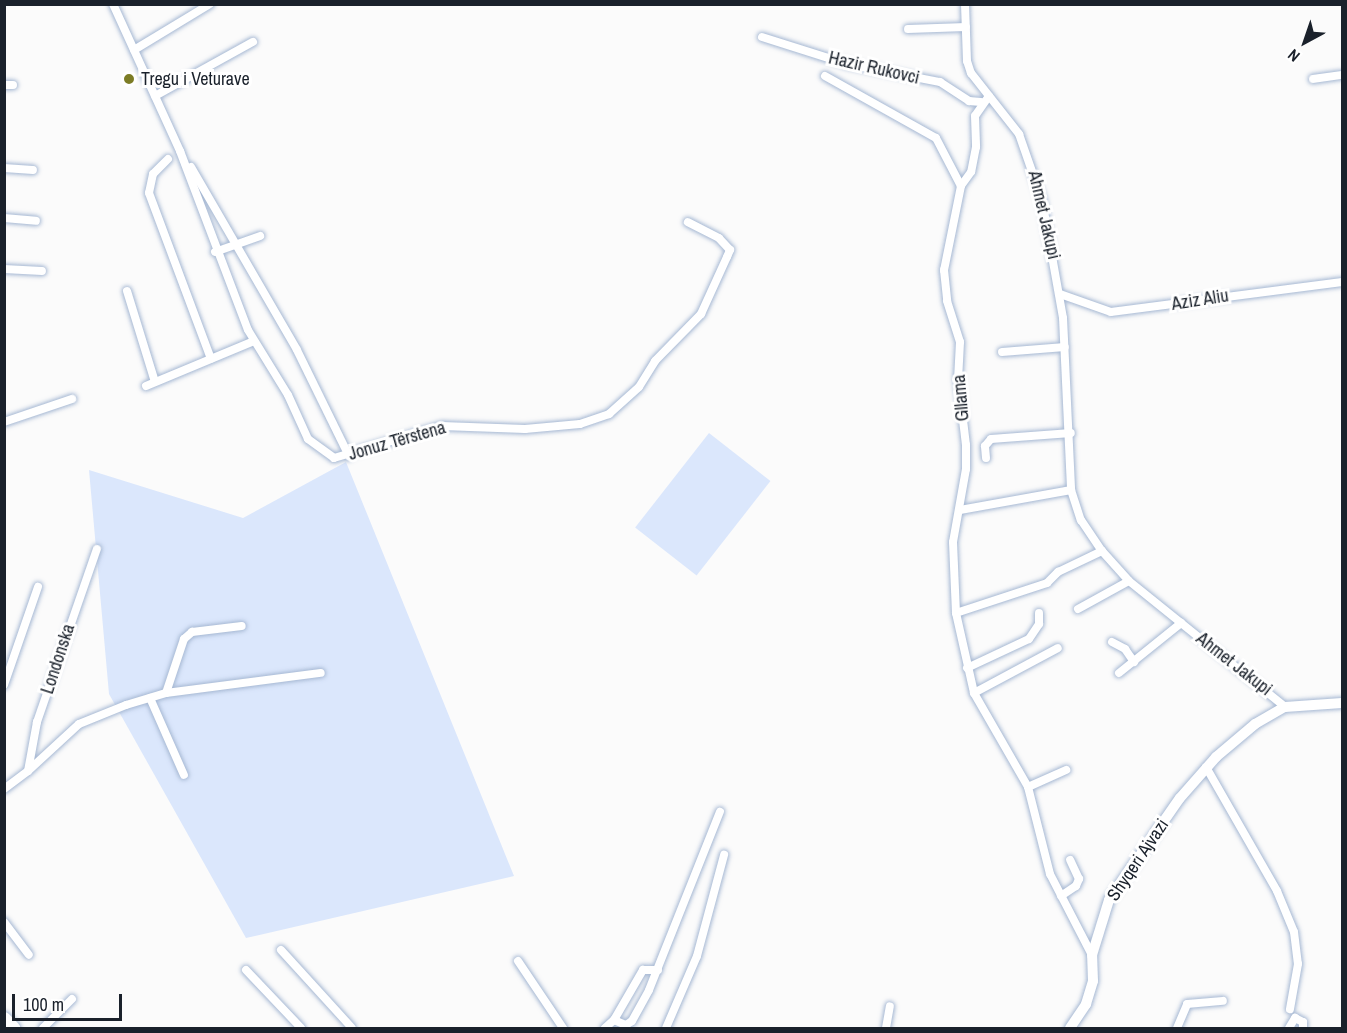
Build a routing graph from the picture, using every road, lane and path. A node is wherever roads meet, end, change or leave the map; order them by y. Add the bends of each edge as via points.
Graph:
1 (113, 4) edge
2 (210, 4) edge
3 (965, 4) edge
4 (966, 27) junction
5 (908, 29) dead end
6 (762, 37) dead end
7 (253, 42) dead end
8 (134, 50) junction
9 (1342, 75) edge
10 (825, 76) dead end
11 (1313, 79) dead end
12 (155, 96) junction
13 (985, 99) junction
14 (180, 151) junction
15 (168, 159) dead end
16 (4, 168) edge
17 (33, 170) dead end
18 (961, 186) junction
19 (4, 218) edge
20 (36, 221) dead end
21 (688, 222) dead end
22 (260, 236) dead end
23 (237, 246) junction
24 (215, 252) junction
25 (4, 269) edge
26 (42, 271) dead end
27 (1342, 282) edge
28 (127, 291) dead end
29 (1060, 294) junction
30 (254, 341) junction
31 (1065, 347) junction
32 (1002, 352) dead end
33 (211, 359) junction
34 (155, 382) junction
35 (146, 386) dead end
36 (72, 399) dead end
37 (4, 422) edge
38 (1071, 433) junction
39 (349, 456) junction
40 (986, 458) dead end
41 (1071, 490) junction
42 (960, 510) junction
43 (97, 549) dead end
44 (1102, 551) junction
45 (1129, 580) junction
46 (38, 586) dead end
47 (1078, 609) dead end
48 (1039, 612) dead end
49 (956, 613) junction
50 (1181, 623) junction
51 (242, 626) dead end
52 (1112, 642) dead end
53 (1058, 648) dead end
54 (1134, 662) junction
55 (967, 668) junction
56 (321, 673) dead end
57 (1119, 673) dead end
58 (4, 685) edge
59 (166, 693) junction
60 (974, 693) junction
61 (150, 698) junction
62 (1342, 703) edge
63 (1285, 707) junction
64 (1206, 767) junction
65 (1066, 770) dead end
66 (28, 771) junction
67 (184, 775) dead end
68 (1028, 787) junction
69 (4, 789) edge
70 (720, 812) dead end
71 (724, 855) dead end
72 (1070, 860) dead end
73 (1061, 896) junction
74 (4, 922) edge
75 (280, 950) dead end
76 (29, 955) dead end
77 (1092, 955) junction
78 (518, 961) dead end
79 (246, 970) dead end
80 (658, 970) junction
81 (72, 999) dead end
82 (1224, 1001) dead end
83 (890, 1006) dead end
84 (1290, 1009) dead end
85 (4, 1019) edge
86 (614, 1020) junction
87 (559, 1027) edge
88 (13, 1029) edge
89 (43, 1029) edge
90 (301, 1029) edge
91 (352, 1029) edge
92 (605, 1029) edge
93 (666, 1029) edge
94 (886, 1029) edge
95 (1070, 1029) edge
96 (1177, 1029) edge
97 (1289, 1029) edge
98 (1303, 1029) edge

1 - 8 street, Jonuz Tërstena
2 - 8 street
3 - 4 street, Ahmet Jakupi
4 - 5 street
4 - 13 street, Ahmet Jakupi via 966,61
6 - 13 street, Hazir Rukovci via 847,64 940,82 969,101
7 - 12 street
8 - 12 street, Jonuz Tërstena
9 - 11 street
10 - 18 street via 936,138
12 - 14 street, Jonuz Tërstena
13 - 18 street, Gllama via 975,116 976,147 971,172
13 - 29 street, Ahmet Jakupi via 1019,134 1032,162
14 - 23 street
14 - 24 street, Jonuz Tërstena
15 - 33 street via 153,174 149,193
16 - 17 street
18 - 42 street, Gllama via 944,270 947,301 960,342 958,378 966,445
19 - 20 street
21 - 39 street, Jonuz Tërstena via 719,238 730,250 728,256 701,314 655,361 639,387 609,414 580,424 525,429 442,426
22 - 23 street
23 - 24 street
23 - 39 street via 297,350
24 - 30 street, Jonuz Tërstena
25 - 26 street
27 - 29 street, Aziz Aliu via 1111,312
28 - 34 street
29 - 31 street, Ahmet Jakupi
30 - 33 street
30 - 39 street, Jonuz Tërstena via 288,395 308,439 334,458
31 - 32 street
31 - 38 street, Ahmet Jakupi
33 - 34 street
34 - 35 street
36 - 37 street
38 - 40 street via 991,439 986,446
38 - 41 street, Ahmet Jakupi
41 - 42 street
41 - 44 street, Ahmet Jakupi via 1081,520
42 - 49 street, Gllama via 953,542
43 - 66 street, Londonska via 41,711
44 - 45 street, Ahmet Jakupi
44 - 49 street via 1058,572 1047,583
45 - 47 street
45 - 50 street, Ahmet Jakupi
46 - 58 street
48 - 55 street via 1039,624 1029,639
49 - 55 street, Gllama
50 - 54 street, Ahmet Jakupi
50 - 63 street, Ahmet Jakupi
51 - 59 street via 192,632 184,639
52 - 54 street via 1125,649
53 - 60 street
54 - 57 street, Ahmet Jakupi
55 - 60 street, Gllama
56 - 59 street
59 - 61 street
60 - 68 street, Gllama
61 - 66 street via 79,724
61 - 67 street
62 - 63 street, Shyqeri Ajvazi
63 - 64 street, Shyqeri Ajvazi via 1232,741
64 - 77 street, Shyqeri Ajvazi via 1180,798 1165,825 1141,850 1109,900
64 - 84 street via 1278,891 1294,932 1298,964
65 - 68 street
66 - 69 street
68 - 73 street, Gllama via 1050,874
70 - 80 street
71 - 93 street via 697,956
72 - 73 street via 1079,879 1076,886
73 - 77 street, Gllama
74 - 76 street
75 - 91 street
77 - 95 street, Shyqeri Ajvazi via 1093,981 1086,1004
78 - 87 street
79 - 90 street
80 - 86 street via 643,970
80 - 86 street via 632,1021 626,1024
81 - 89 street
82 - 96 street via 1188,1004
83 - 94 street
85 - 88 main road
86 - 92 street
97 - 98 street via 1295,1018 1303,1022

